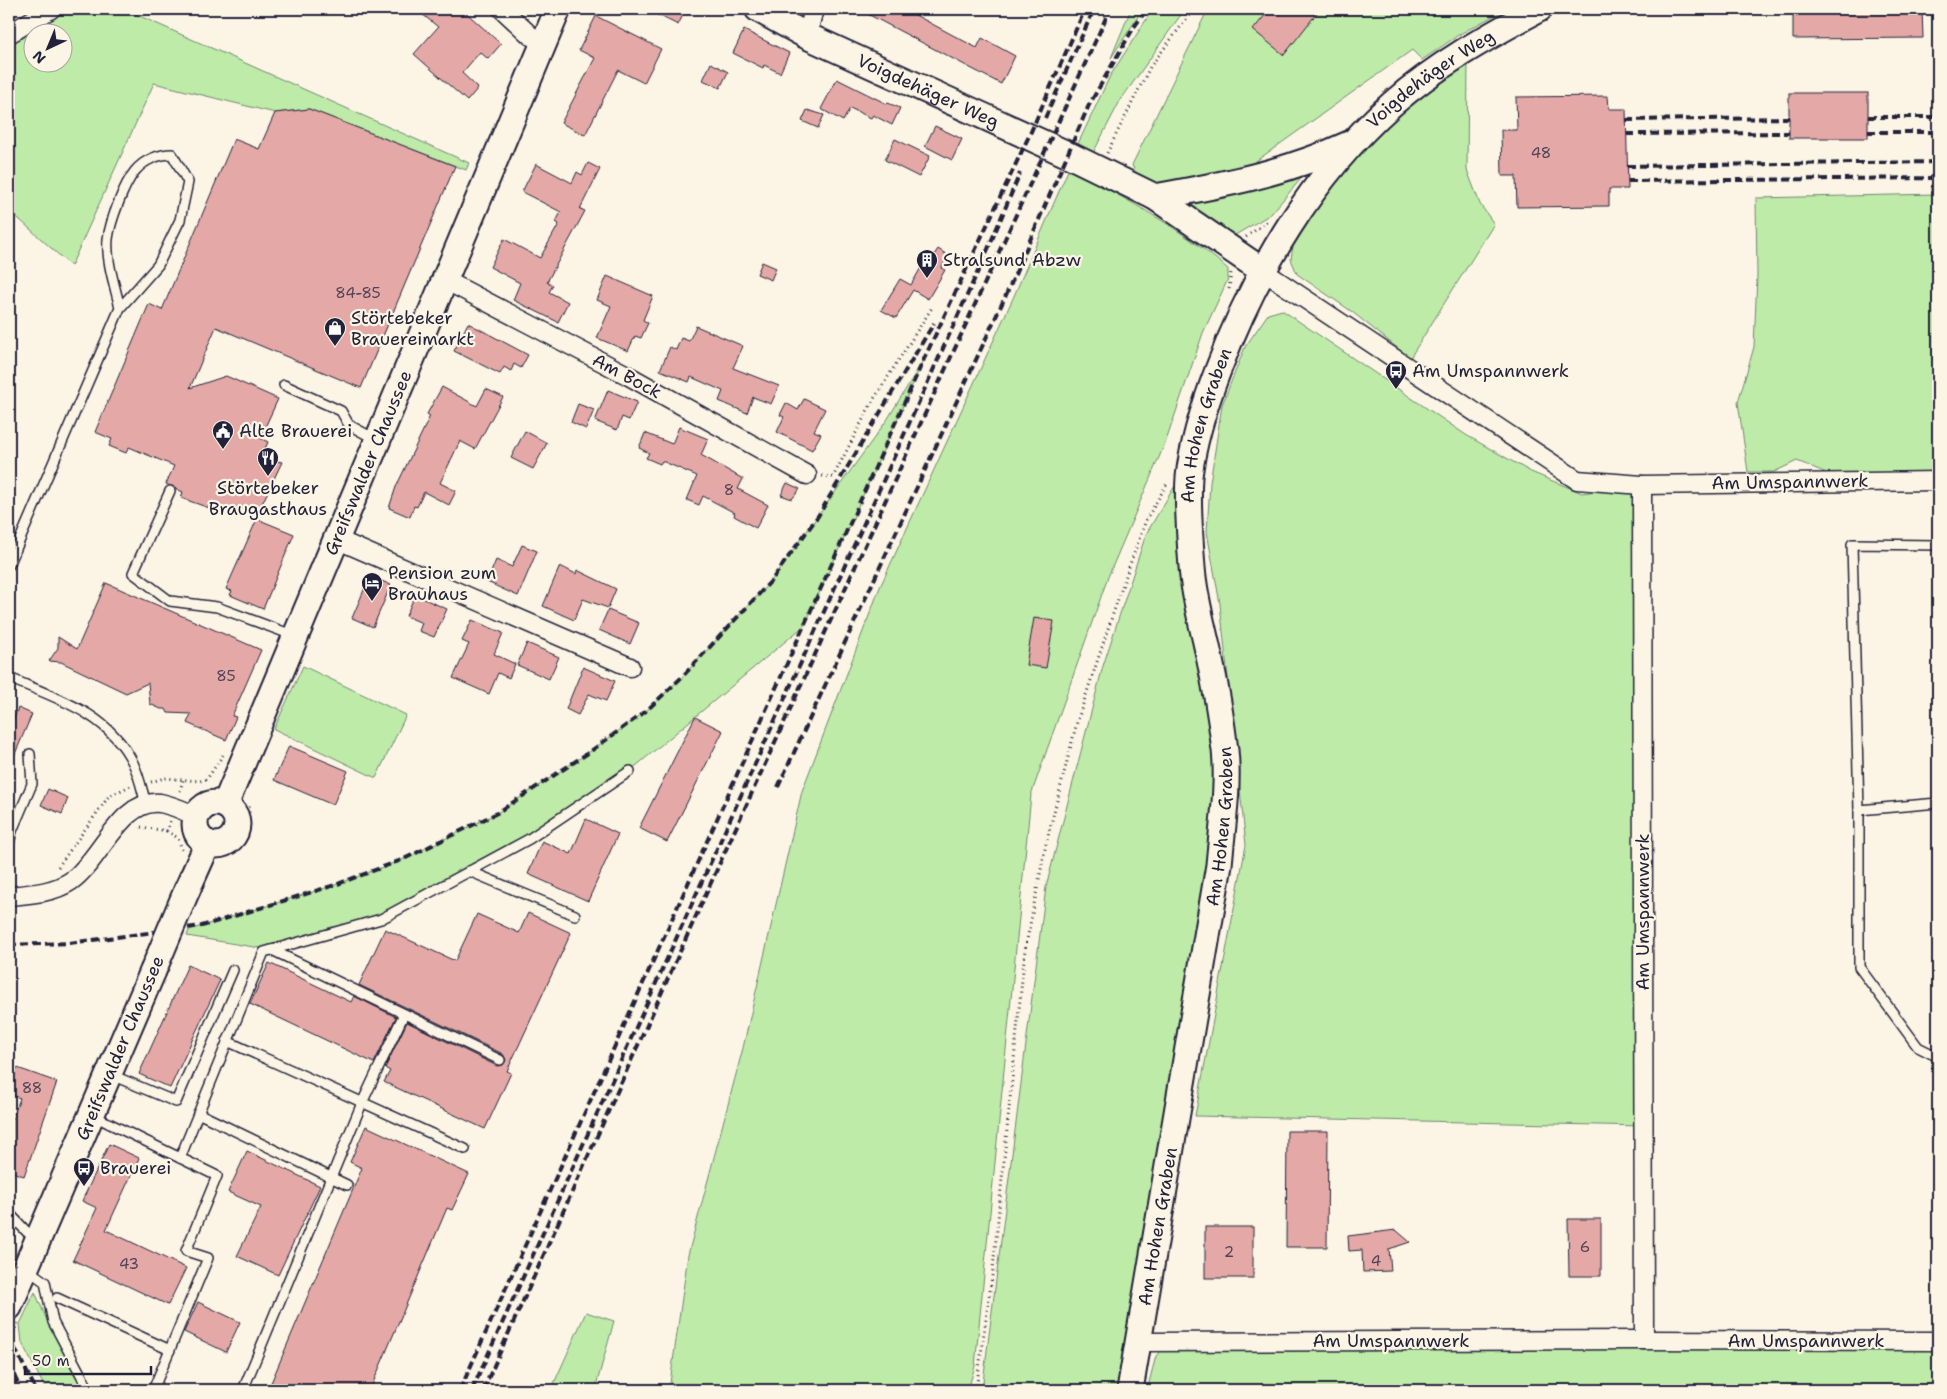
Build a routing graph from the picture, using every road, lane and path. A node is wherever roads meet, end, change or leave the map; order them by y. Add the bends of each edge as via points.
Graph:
1 (51, 9) edge
2 (502, 9) edge
3 (558, 9) edge
4 (758, 9) edge
5 (814, 9) edge
6 (1194, 9) edge
7 (1539, 9) edge
8 (9, 34) edge
9 (807, 36) junction
10 (545, 44) junction
11 (1353, 142) junction
12 (1098, 169) junction
13 (1155, 197) junction
14 (1234, 251) junction
15 (1263, 271) junction
16 (445, 280) junction
17 (1226, 297) dead end
18 (933, 306) dead end
19 (120, 308) junction
20 (284, 385) dead end
21 (378, 440) junction
22 (807, 475) joint
23 (1171, 476) dead end
24 (1938, 481) edge
25 (1642, 485) junction
26 (170, 491) dead end
27 (336, 539) junction
28 (1938, 545) edge
29 (9, 565) edge
30 (295, 636) junction
31 (630, 667) dead end
32 (9, 678) edge
33 (30, 754) dead end
34 (213, 771) dead end
35 (630, 772) dead end
36 (140, 784) junction
37 (250, 798) dead end
38 (1938, 803) edge
39 (146, 804) junction
40 (225, 805) junction
41 (1859, 810) junction
42 (186, 811) junction
43 (9, 844) edge
44 (215, 849) junction
45 (181, 856) dead end
46 (53, 870) dead end
47 (469, 871) junction
48 (9, 896) edge
49 (575, 915) dead end
50 (272, 950) junction
51 (232, 970) dead end
52 (404, 1014) junction
53 (227, 1041) junction
54 (1938, 1057) edge
55 (500, 1060) dead end
56 (109, 1074) junction
57 (362, 1103) junction
58 (198, 1113) junction
59 (92, 1115) junction
60 (465, 1149) dead end
61 (180, 1158) junction
62 (331, 1177) junction
63 (347, 1185) dead end
64 (9, 1213) edge
65 (38, 1237) junction
66 (26, 1268) junction
67 (57, 1298) dead end
68 (13, 1314) edge
69 (1644, 1340) junction
70 (1938, 1341) edge
71 (9, 1342) edge
72 (1139, 1342) junction
73 (170, 1350) junction
74 (89, 1390) edge
75 (153, 1390) edge
76 (242, 1390) edge
77 (976, 1390) edge
78 (1130, 1390) edge

1 - 8 street
2 - 10 street via 531,36
3 - 10 street, Greifswalder Chaussee
4 - 9 street, Voigdehäger Weg
5 - 9 street
6 - 12 path via 1150,67
7 - 11 street, Voigdehäger Weg via 1424,79
9 - 12 street, Voigdehäger Weg
10 - 16 street, Greifswalder Chaussee
11 - 13 street, Voigdehäger Weg via 1319,158 1246,180
11 - 15 street, Voigdehäger Weg via 1302,207
12 - 13 street, Voigdehäger Weg
13 - 14 street, Voigdehäger Weg
14 - 15 street, Voigdehäger Weg
14 - 17 path via 1230,259 1231,275
15 - 25 street, Am Umspannwerk via 1577,480
15 - 72 street, Am Hohen Graben via 1230,339 1203,410 1189,477 1192,568 1197,608 1226,752 1224,811 1219,865
16 - 21 street, Greifswalder Chaussee
16 - 22 street, Am Bock via 627,375
18 - 22 path via 872,402 833,477
19 - 19 lane via 158,265 180,220 188,182 172,154 159,154 135,170 115,210 108,240
19 - 29 lane
20 - 21 lane via 341,412 349,425
21 - 27 street, Greifswalder Chaussee
23 - 77 path via 1146,520 1124,581 1077,722 1046,844 1025,950 993,1269
24 - 25 street, Am Umspannwerk
25 - 69 street, Am Umspannwerk
26 - 30 lane via 133,573 170,600 217,607
27 - 30 street, Greifswalder Chaussee
27 - 31 street
28 - 41 lane via 1852,544
30 - 40 street, Greifswalder Chaussee
32 - 36 lane via 79,708 105,725 121,741 134,764
33 - 43 lane via 32,784
34 - 36 path via 207,779 200,781 164,778
35 - 47 lane via 529,839
36 - 39 lane
36 - 46 path via 125,787 110,796 58,868
37 - 44 path via 248,833 240,845
38 - 41 lane
39 - 42 street via 159,803
39 - 48 street via 130,811 89,865 72,880 57,888
40 - 42 street via 211,803
40 - 44 street via 235,815 236,829 228,840 215,845
41 - 54 lane via 1859,967 1918,1047
42 - 44 street via 198,835
42 - 45 path via 167,831 178,838
44 - 56 street, Greifswalder Chaussee, bridge via 187,890
47 - 49 lane
47 - 50 lane via 381,919
50 - 52 lane
50 - 53 lane via 264,952
51 - 56 lane via 176,1102
52 - 55 lane
52 - 57 lane
53 - 57 lane
53 - 58 lane
56 - 59 street, Greifswalder Chaussee
57 - 60 lane
57 - 62 lane
58 - 61 lane
58 - 62 lane
59 - 61 lane
59 - 65 street, Greifswalder Chaussee
61 - 73 lane via 218,1176 186,1251 208,1258
62 - 63 lane
62 - 76 lane
64 - 65 lane via 27,1232
65 - 66 street, Greifswalder Chaussee
66 - 68 street, Greifswalder Chaussee
66 - 74 lane via 45,1282 53,1322
67 - 73 lane
68 - 71 path, bridge
69 - 70 street, Am Umspannwerk
69 - 72 street, Am Umspannwerk
72 - 78 street, Am Hohen Graben
73 - 75 lane

